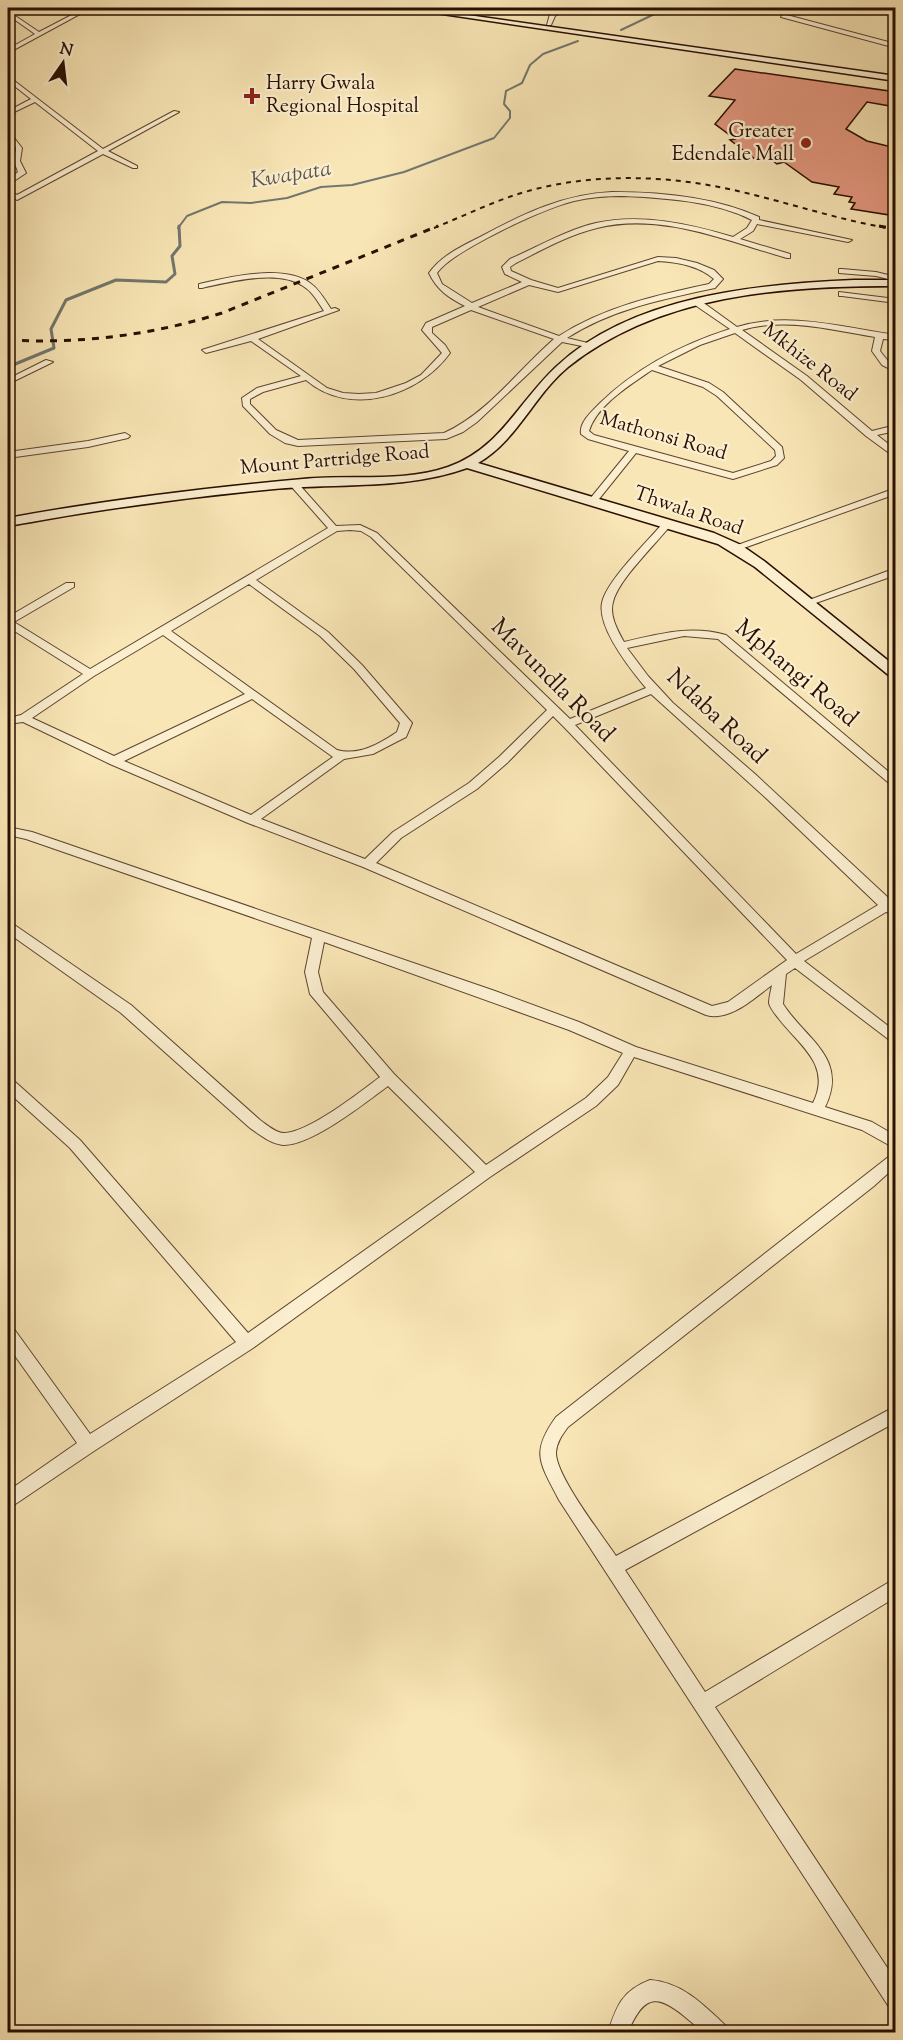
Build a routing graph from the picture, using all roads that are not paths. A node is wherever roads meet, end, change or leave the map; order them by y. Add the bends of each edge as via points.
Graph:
1 (88, 8) edge
2 (406, 8) edge
3 (435, 8) edge
4 (565, 8) edge
5 (8, 14) edge
6 (783, 16) dead end
7 (549, 24) junction
8 (38, 34) junction
9 (896, 46) edge
10 (8, 51) edge
11 (896, 77) edge
12 (8, 78) edge
13 (35, 99) junction
14 (176, 112) dead end
15 (8, 114) edge
16 (8, 132) edge
17 (102, 152) junction
18 (135, 167) dead end
19 (8, 183) edge
20 (8, 191) edge
21 (756, 222) junction
22 (735, 239) junction
23 (848, 240) dead end
24 (787, 256) dead end
25 (842, 271) dead end
26 (896, 281) edge
27 (528, 282) junction
28 (202, 286) dead end
29 (842, 294) dead end
30 (896, 301) edge
31 (698, 303) junction
32 (473, 306) junction
33 (737, 330) junction
34 (880, 336) junction
35 (252, 338) junction
36 (896, 338) edge
37 (560, 340) junction
38 (589, 346) junction
39 (206, 350) dead end
40 (49, 362) dead end
41 (652, 367) junction
42 (896, 370) edge
43 (308, 377) junction
44 (8, 382) edge
45 (896, 428) edge
46 (869, 434) junction
47 (125, 436) dead end
48 (634, 450) junction
49 (8, 454) edge
50 (896, 455) edge
51 (467, 464) junction
52 (293, 483) junction
53 (896, 491) edge
54 (592, 501) junction
55 (8, 522) edge
56 (668, 524) junction
57 (334, 529) junction
58 (737, 547) junction
59 (896, 571) edge
60 (249, 579) junction
61 (70, 585) dead end
62 (806, 603) junction
63 (8, 622) edge
64 (163, 630) junction
65 (622, 646) junction
66 (90, 674) junction
67 (896, 674) edge
68 (652, 689) junction
69 (252, 695) junction
70 (552, 710) junction
71 (24, 718) junction
72 (8, 721) edge
73 (568, 724) junction
74 (341, 756) junction
75 (114, 761) junction
76 (894, 781) edge
77 (252, 820) junction
78 (8, 831) edge
79 (367, 864) junction
80 (891, 909) edge
81 (8, 927) edge
82 (320, 938) junction
83 (795, 961) junction
84 (780, 973) junction
85 (896, 1040) edge
86 (631, 1051) junction
87 (389, 1078) junction
88 (8, 1084) edge
89 (816, 1111) junction
90 (896, 1143) edge
91 (896, 1157) edge
92 (485, 1173) junction
93 (8, 1334) edge
94 (247, 1343) junction
95 (896, 1413) edge
96 (88, 1445) junction
97 (8, 1501) edge
98 (614, 1567) junction
99 (896, 1587) edge
100 (702, 1705) junction
101 (896, 2000) edge
102 (618, 2032) edge
103 (718, 2032) edge

1 - 8 street
2 - 11 street
3 - 7 street
4 - 7 street via 552,15
5 - 8 street
6 - 9 street
7 - 11 street
8 - 10 street
12 - 13 street
13 - 15 street
13 - 17 street
14 - 17 street
16 - 19 street via 19,148 17,161 22,173
17 - 18 street
17 - 20 street via 17,198
21 - 22 street
21 - 23 street
21 - 32 street via 754,218 720,208 666,198 604,194 572,200 489,236 435,270 433,278 443,289
22 - 24 street
22 - 27 street via 656,224 598,225 508,264 508,272
25 - 26 street via 876,274
26 - 31 street, Mount Partridge Road via 789,287
27 - 32 street
27 - 37 street via 552,290 564,289 651,260 665,259 702,267 717,276 712,286 616,312
28 - 35 street via 252,278 292,278 306,284 332,311
29 - 30 street
31 - 33 street, Mkhize Road
31 - 38 street, Mount Partridge Road via 628,326
32 - 37 street via 518,327
32 - 43 street via 427,327 427,334 446,353 404,388 379,395 345,395 326,391
33 - 34 street via 780,321
33 - 41 street via 688,346
33 - 46 street, Mkhize Road via 804,378
34 - 36 street
34 - 42 street via 876,351
35 - 39 street
35 - 43 street
37 - 38 street
37 - 43 street via 461,430 446,436 309,444 281,440 246,404 246,398 260,390
38 - 51 street, Mount Partridge Road via 543,385 492,446
40 - 44 street
41 - 48 street, Mathonsi Road via 597,411 584,432
41 - 48 street, Mathonsi Road via 706,385 720,394 782,456 774,463 733,476
45 - 46 street
46 - 50 street, Mkhize Road
47 - 49 street
48 - 54 street
51 - 52 street, Mount Partridge Road via 413,477
51 - 54 street, Thwala Road
52 - 55 street, Mount Partridge Road
52 - 57 street
53 - 58 street
54 - 56 street, Thwala Road
56 - 58 street, Thwala Road
56 - 65 street, Ndaba Road via 607,602
57 - 60 street, Mavundla Road
57 - 70 street, Mavundla Road via 354,526 368,530
58 - 62 street, Thwala Road
59 - 62 street
60 - 64 street, Mavundla Road
60 - 74 street via 324,634 406,723 402,734 393,740 358,756
61 - 63 street
62 - 67 street, Thwala Road
63 - 66 street
64 - 66 street, Mavundla Road
64 - 69 street
65 - 68 street, Ndaba Road
65 - 76 street, Mphangi Road via 686,632 708,632 722,637
66 - 71 street, Mavundla Road
68 - 73 street
68 - 80 street, Ndaba Road
69 - 74 street
69 - 75 street
70 - 73 street, Mavundla Road
70 - 79 street via 473,786 397,835
71 - 72 street
71 - 75 street
73 - 83 street, Mavundla Road
74 - 77 street
75 - 77 street
77 - 79 street
78 - 82 street
79 - 84 street via 711,1011 733,1006
80 - 83 street
81 - 87 street via 126,1009 270,1134 284,1139 304,1134
82 - 86 street via 500,999
82 - 87 street via 310,968 317,994
83 - 84 street
83 - 85 street, Mavundla Road
84 - 89 street via 776,1004 817,1055 826,1074 825,1090
86 - 89 street
86 - 92 street via 613,1081 591,1102
87 - 92 street
88 - 94 street via 75,1144
89 - 90 street via 867,1126
91 - 98 street via 562,1422 552,1435 547,1457 565,1494
92 - 94 street
93 - 96 street
94 - 96 street
95 - 98 street
96 - 97 street
98 - 100 street
99 - 100 street
100 - 101 street
102 - 103 street via 625,2010 640,1994 653,1990 679,1997

